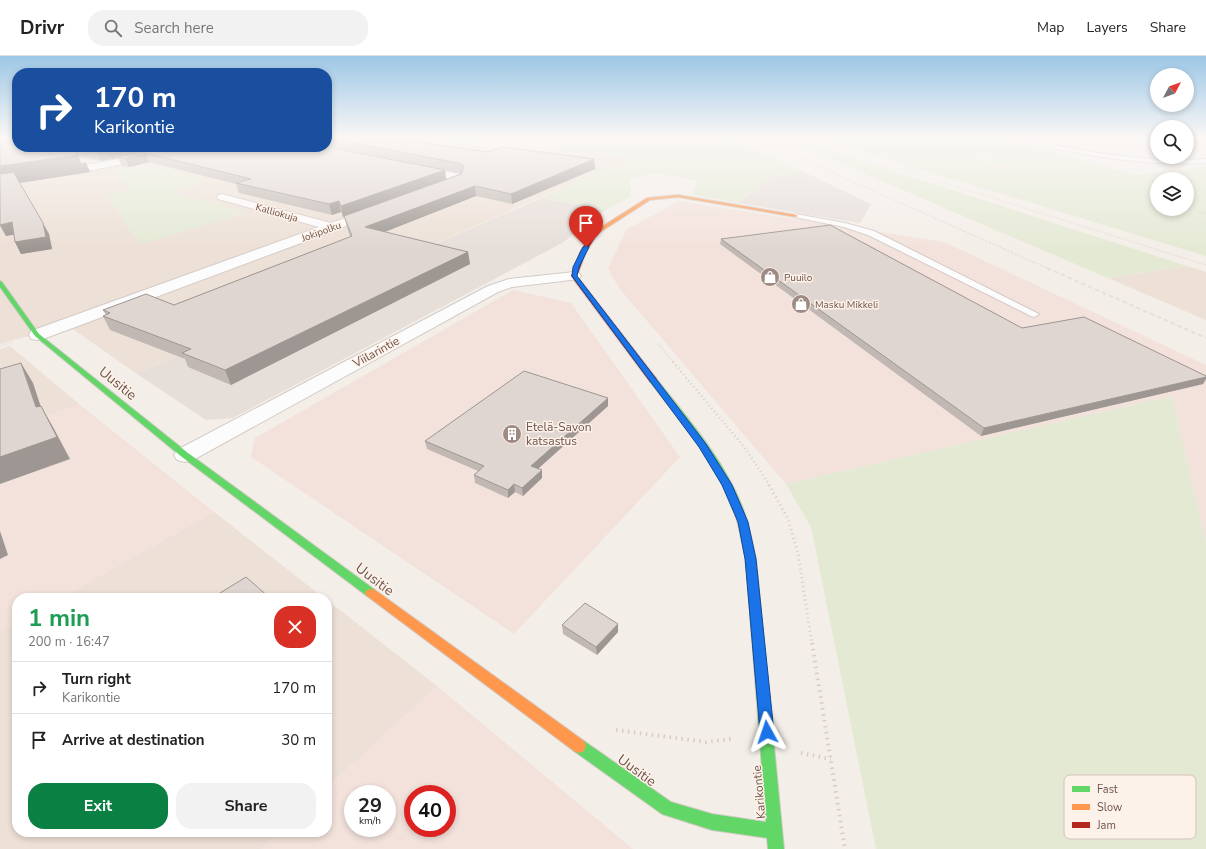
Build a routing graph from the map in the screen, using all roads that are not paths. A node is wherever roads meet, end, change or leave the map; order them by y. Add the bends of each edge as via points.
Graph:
1 (35, 175) edge
2 (448, 175) edge
3 (0, 180) edge
4 (428, 191) edge
5 (222, 197) dead end
6 (384, 208) edge
7 (796, 216) joint
8 (332, 227) junction
9 (574, 276) junction
10 (0, 282) edge
11 (1034, 314) dead end
12 (37, 335) junction
13 (185, 456) junction
14 (775, 831) junction
15 (776, 849) edge

1 - 3 street
2 - 4 street via 459,177 458,180
5 - 8 street, Kalliokuja
6 - 8 street, Jokipolku
7 - 9 street via 678,196 650,199 598,230 580,257
7 - 11 lane via 871,233
8 - 12 street, Jokipolku
9 - 13 street, Viilarintie via 515,282 493,289
9 - 14 street, Karikontie via 703,446 727,485 743,522 751,559
10 - 12 street, Uusitie
12 - 13 street, Uusitie
13 - 14 street, Uusitie via 520,704 667,809 712,822
14 - 15 street, Karikontie

